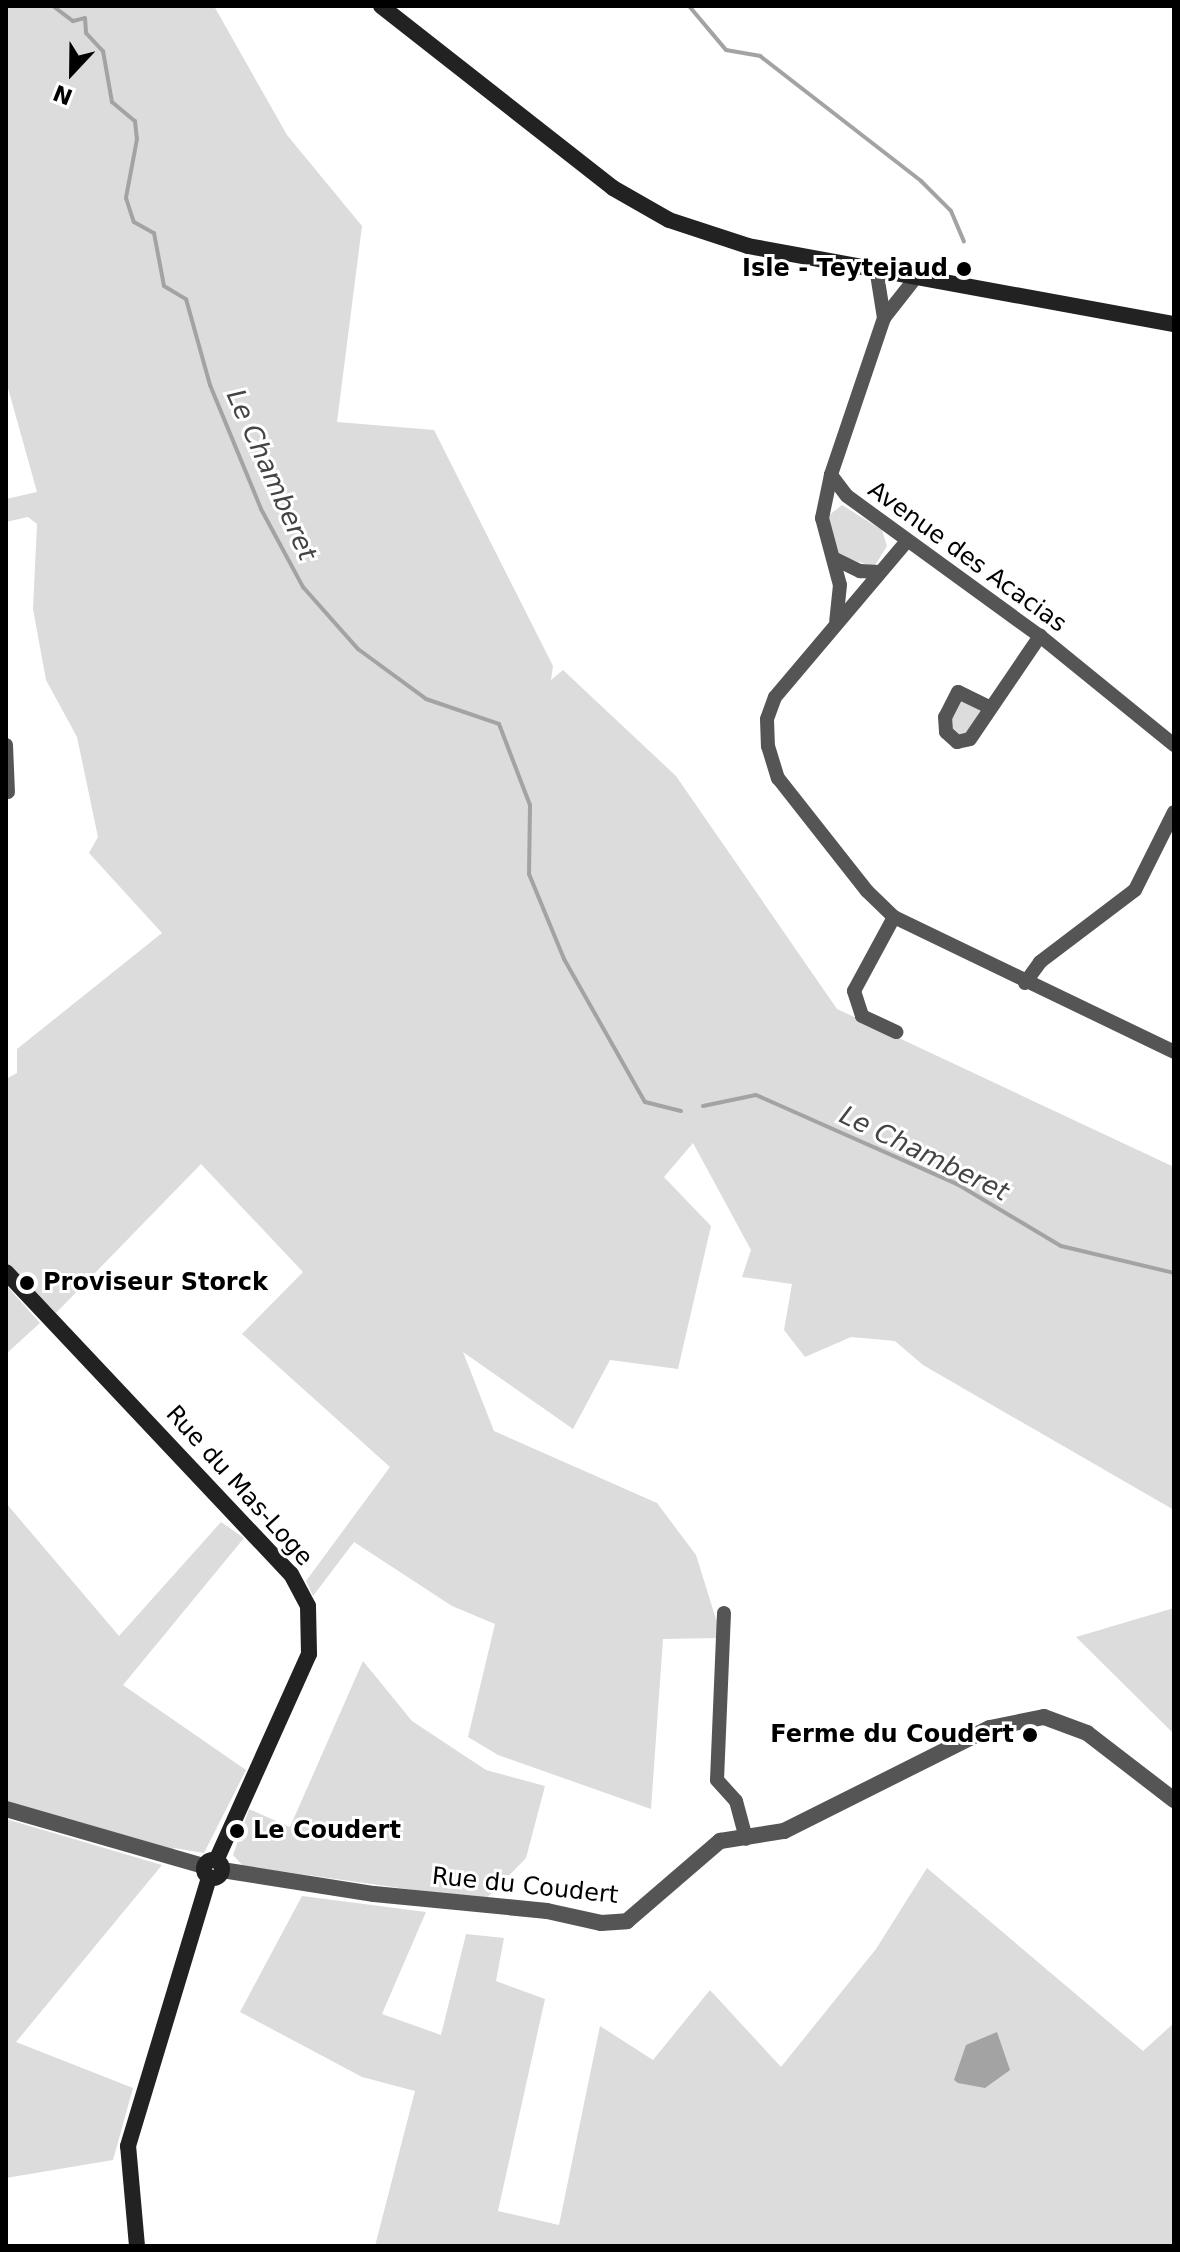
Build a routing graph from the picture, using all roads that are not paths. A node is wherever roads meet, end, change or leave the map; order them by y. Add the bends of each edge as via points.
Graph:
1 (381, 6) edge
2 (876, 268) junction
3 (917, 276) junction
4 (884, 318) junction
5 (1174, 324) edge
6 (831, 475) junction
7 (907, 541) junction
8 (835, 559) junction
9 (879, 572) junction
10 (836, 621) junction
11 (1040, 636) junction
12 (989, 707) dead end
13 (6, 745) edge
14 (1174, 745) edge
15 (8, 792) dead end
16 (1174, 812) edge
17 (894, 917) junction
18 (1025, 983) junction
19 (897, 1032) dead end
20 (1174, 1052) edge
21 (6, 1272) edge
22 (724, 1613) dead end
23 (1174, 1800) edge
24 (6, 1809) edge
25 (746, 1839) junction
26 (213, 1869) junction
27 (137, 2246) edge

1 - 2 main road via 643,207 695,231 748,246
2 - 3 main road
2 - 4 street
3 - 4 street
3 - 5 main road
4 - 6 street
6 - 7 street, Avenue des Acacias via 847,496
6 - 8 street via 822,518
7 - 9 street
7 - 11 street, Avenue des Acacias
8 - 9 street via 860,571
8 - 10 street via 840,585
9 - 10 street
10 - 17 street via 775,697 767,719 768,746 778,778 867,891
11 - 12 street
11 - 14 street, Avenue des Acacias
13 - 15 street
16 - 18 street via 1135,890 1040,962
17 - 18 street
17 - 19 street via 854,991 862,1016
18 - 20 street
21 - 26 main road, Rue du Mas-Loge via 291,1574 308,1606 309,1654
22 - 25 street via 717,1780 730,1793
23 - 25 street, Rue du Coudert via 1087,1733 1053,1719 1019,1719 990,1728 784,1831
24 - 26 street, Rue du Coudert
25 - 26 street, Rue du Coudert via 720,1841 655,1902 627,1921 611,1924
26 - 27 main road, Rue du Mas-Loge via 128,2146

